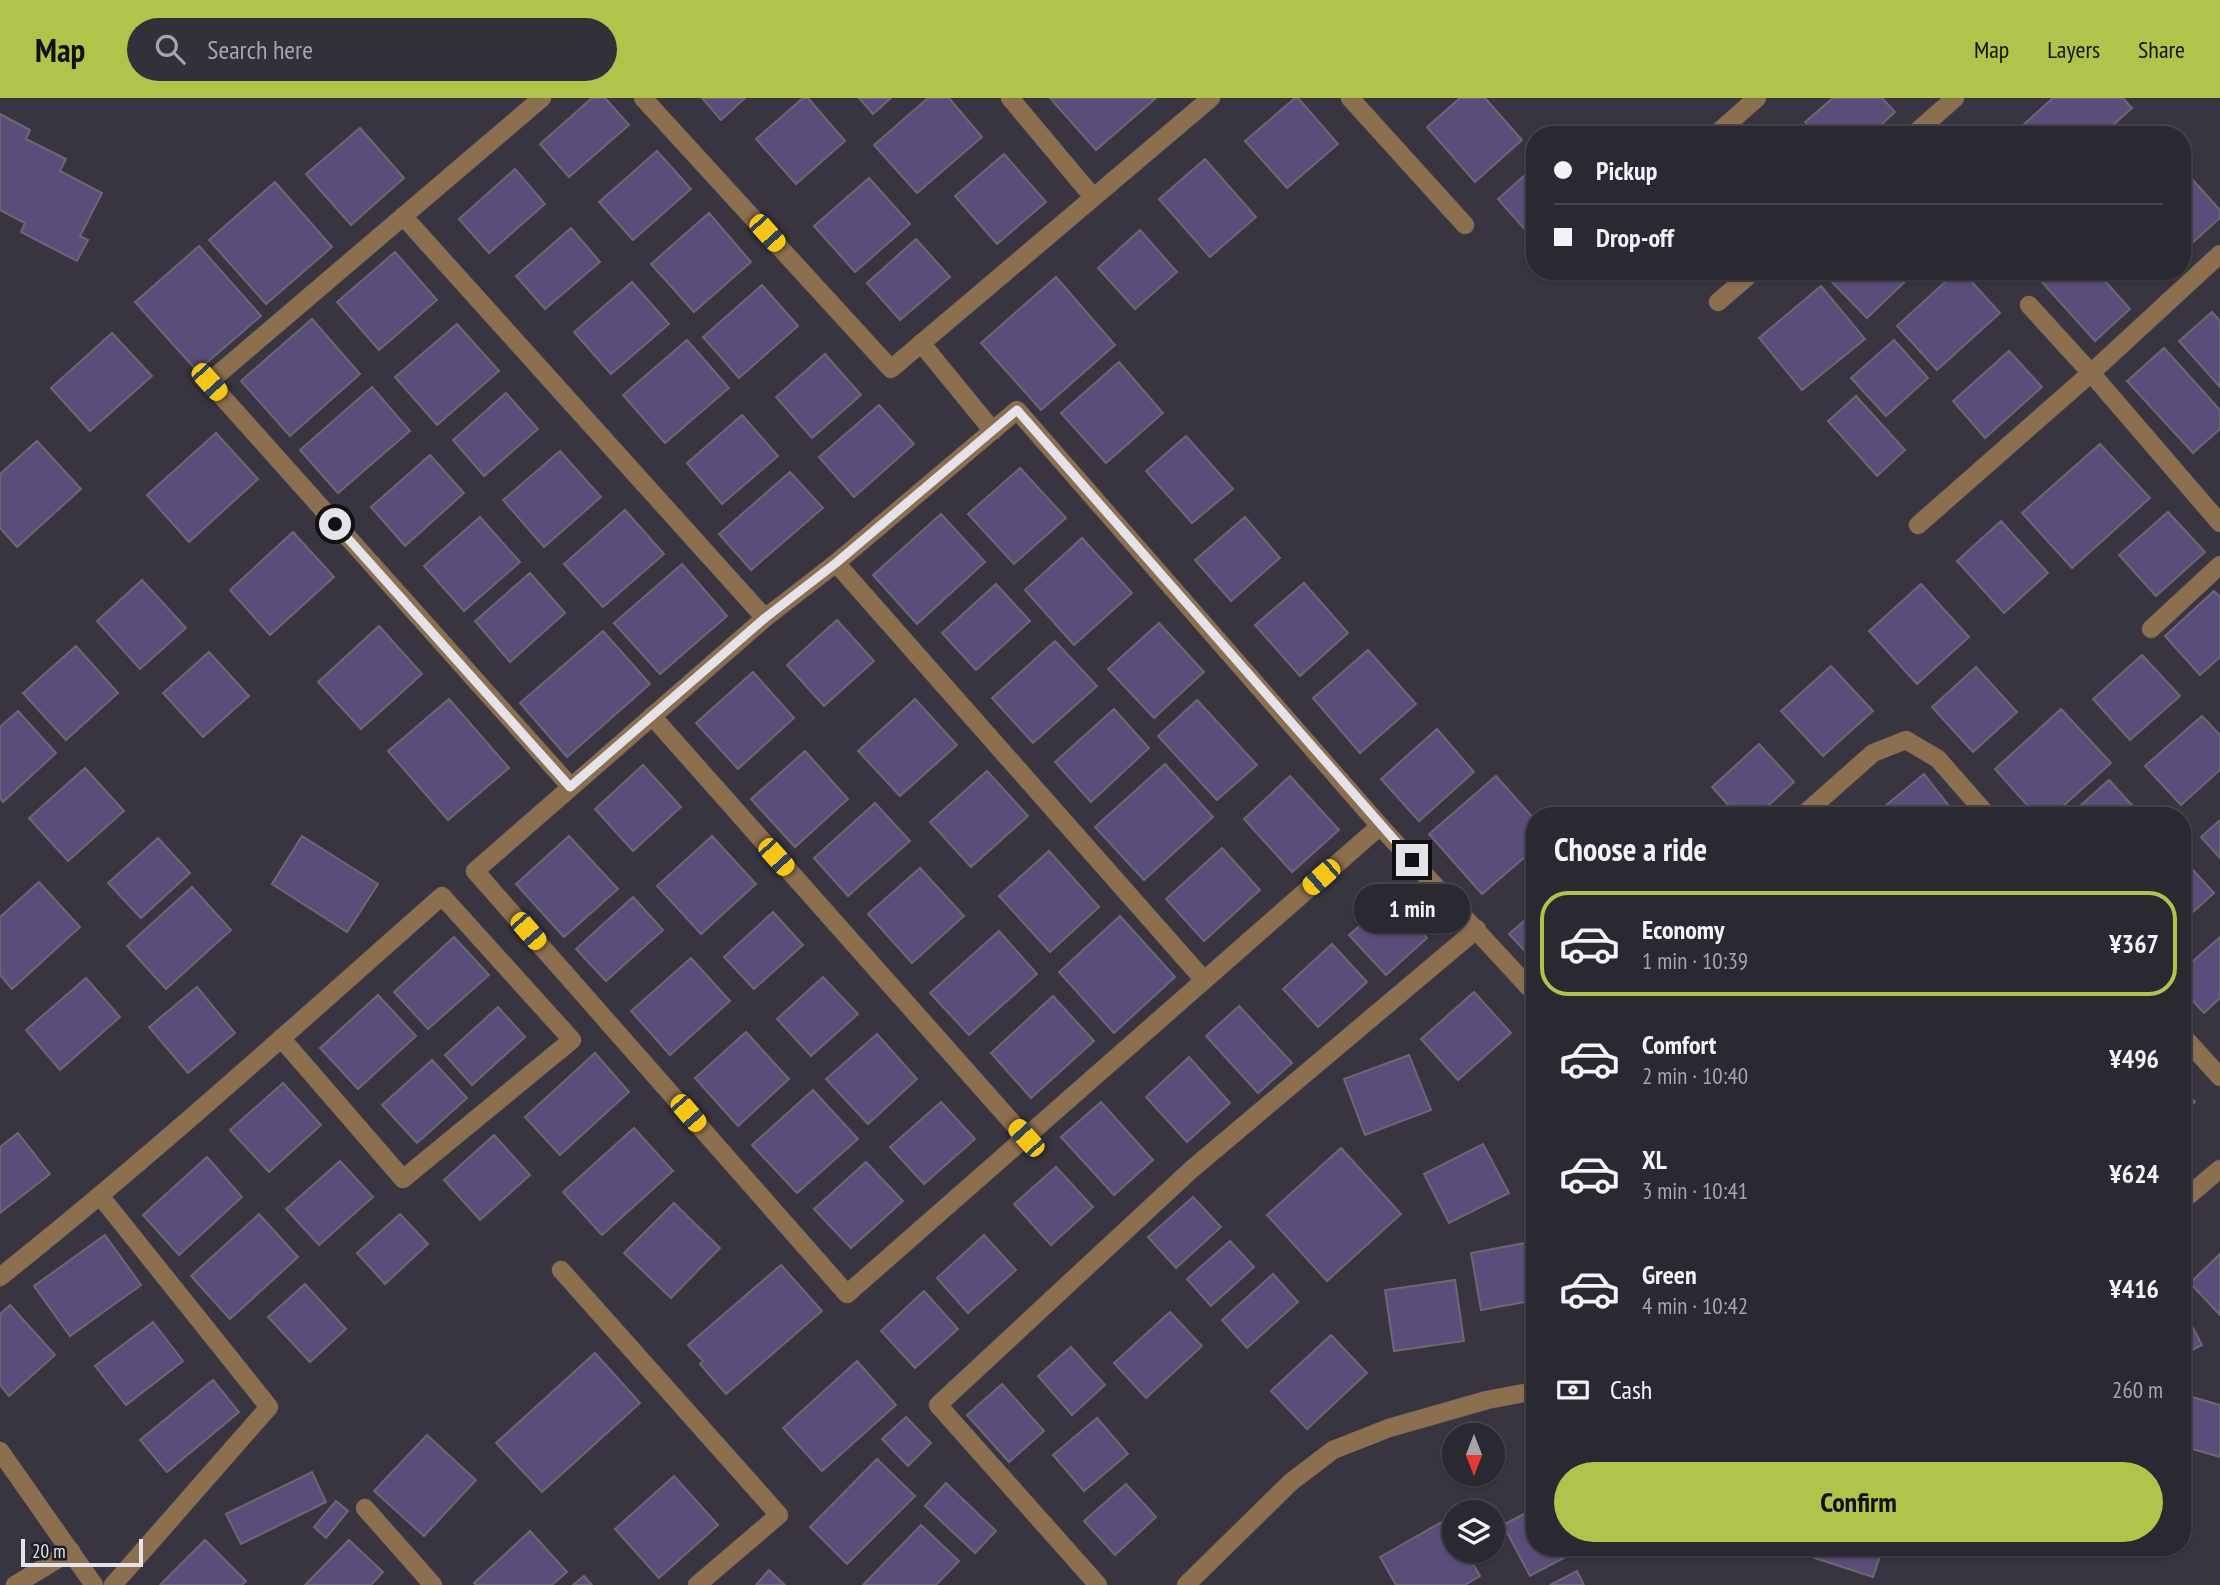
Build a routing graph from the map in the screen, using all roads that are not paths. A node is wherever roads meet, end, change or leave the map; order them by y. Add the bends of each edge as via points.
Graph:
1 (542, 98) edge
2 (643, 98) edge
3 (1010, 98) edge
4 (1211, 98) edge
5 (1350, 98) edge
6 (1757, 98) edge
7 (1955, 98) edge
8 (1724, 126) edge
9 (1923, 126) edge
10 (1093, 197) junction
11 (403, 216) junction
12 (1465, 225) dead end
13 (2220, 254) edge
14 (1744, 280) edge
15 (1718, 302) dead end
16 (2029, 305) dead end
17 (921, 343) junction
18 (2091, 373) junction
19 (993, 431) junction
20 (2220, 523) edge
21 (1918, 526) dead end
22 (836, 563) junction
23 (2220, 565) edge
24 (765, 618) junction
25 (2151, 629) dead end
26 (652, 716) junction
27 (570, 787) junction
28 (1812, 807) edge
29 (1980, 807) edge
30 (1380, 826) junction
31 (1477, 929) junction
32 (1204, 980) junction
33 (1526, 984) edge
34 (281, 1038) junction
35 (2191, 1045) edge
36 (2220, 1077) edge
37 (1026, 1138) junction
38 (2220, 1169) edge
39 (2191, 1193) edge
40 (101, 1197) junction
41 (561, 1270) dead end
42 (0, 1276) edge
43 (1526, 1393) edge
44 (0, 1451) edge
45 (365, 1508) dead end
46 (71, 1551) junction
47 (15, 1585) edge
48 (94, 1585) edge
49 (113, 1585) edge
50 (433, 1585) edge
51 (697, 1585) edge
52 (1098, 1585) edge
53 (1186, 1585) edge

1 - 11 street
2 - 17 street via 891,369
3 - 10 street
4 - 10 street
5 - 12 street
6 - 8 street
7 - 9 street
10 - 17 street
11 - 24 street
11 - 27 street via 209,382
13 - 18 street
14 - 15 street
16 - 18 street
17 - 19 street
18 - 20 street
18 - 21 street
19 - 22 street
19 - 30 street via 1017,410
22 - 24 street
22 - 32 street
23 - 25 street
24 - 26 street
26 - 27 street
26 - 37 street
27 - 37 street via 475,871 847,1294
28 - 29 street via 1873,753 1906,740 1938,759
30 - 31 street
30 - 32 street
31 - 33 street
31 - 52 street via 1192,1169 938,1405
32 - 37 street
34 - 34 street via 403,1179 572,1040 442,897
34 - 40 street
35 - 36 street
38 - 39 street
40 - 42 street
40 - 49 street via 269,1407
41 - 51 street via 779,1515
43 - 53 street via 1389,1429 1333,1450 1291,1482
44 - 46 street
45 - 50 street
46 - 47 street
46 - 48 street

